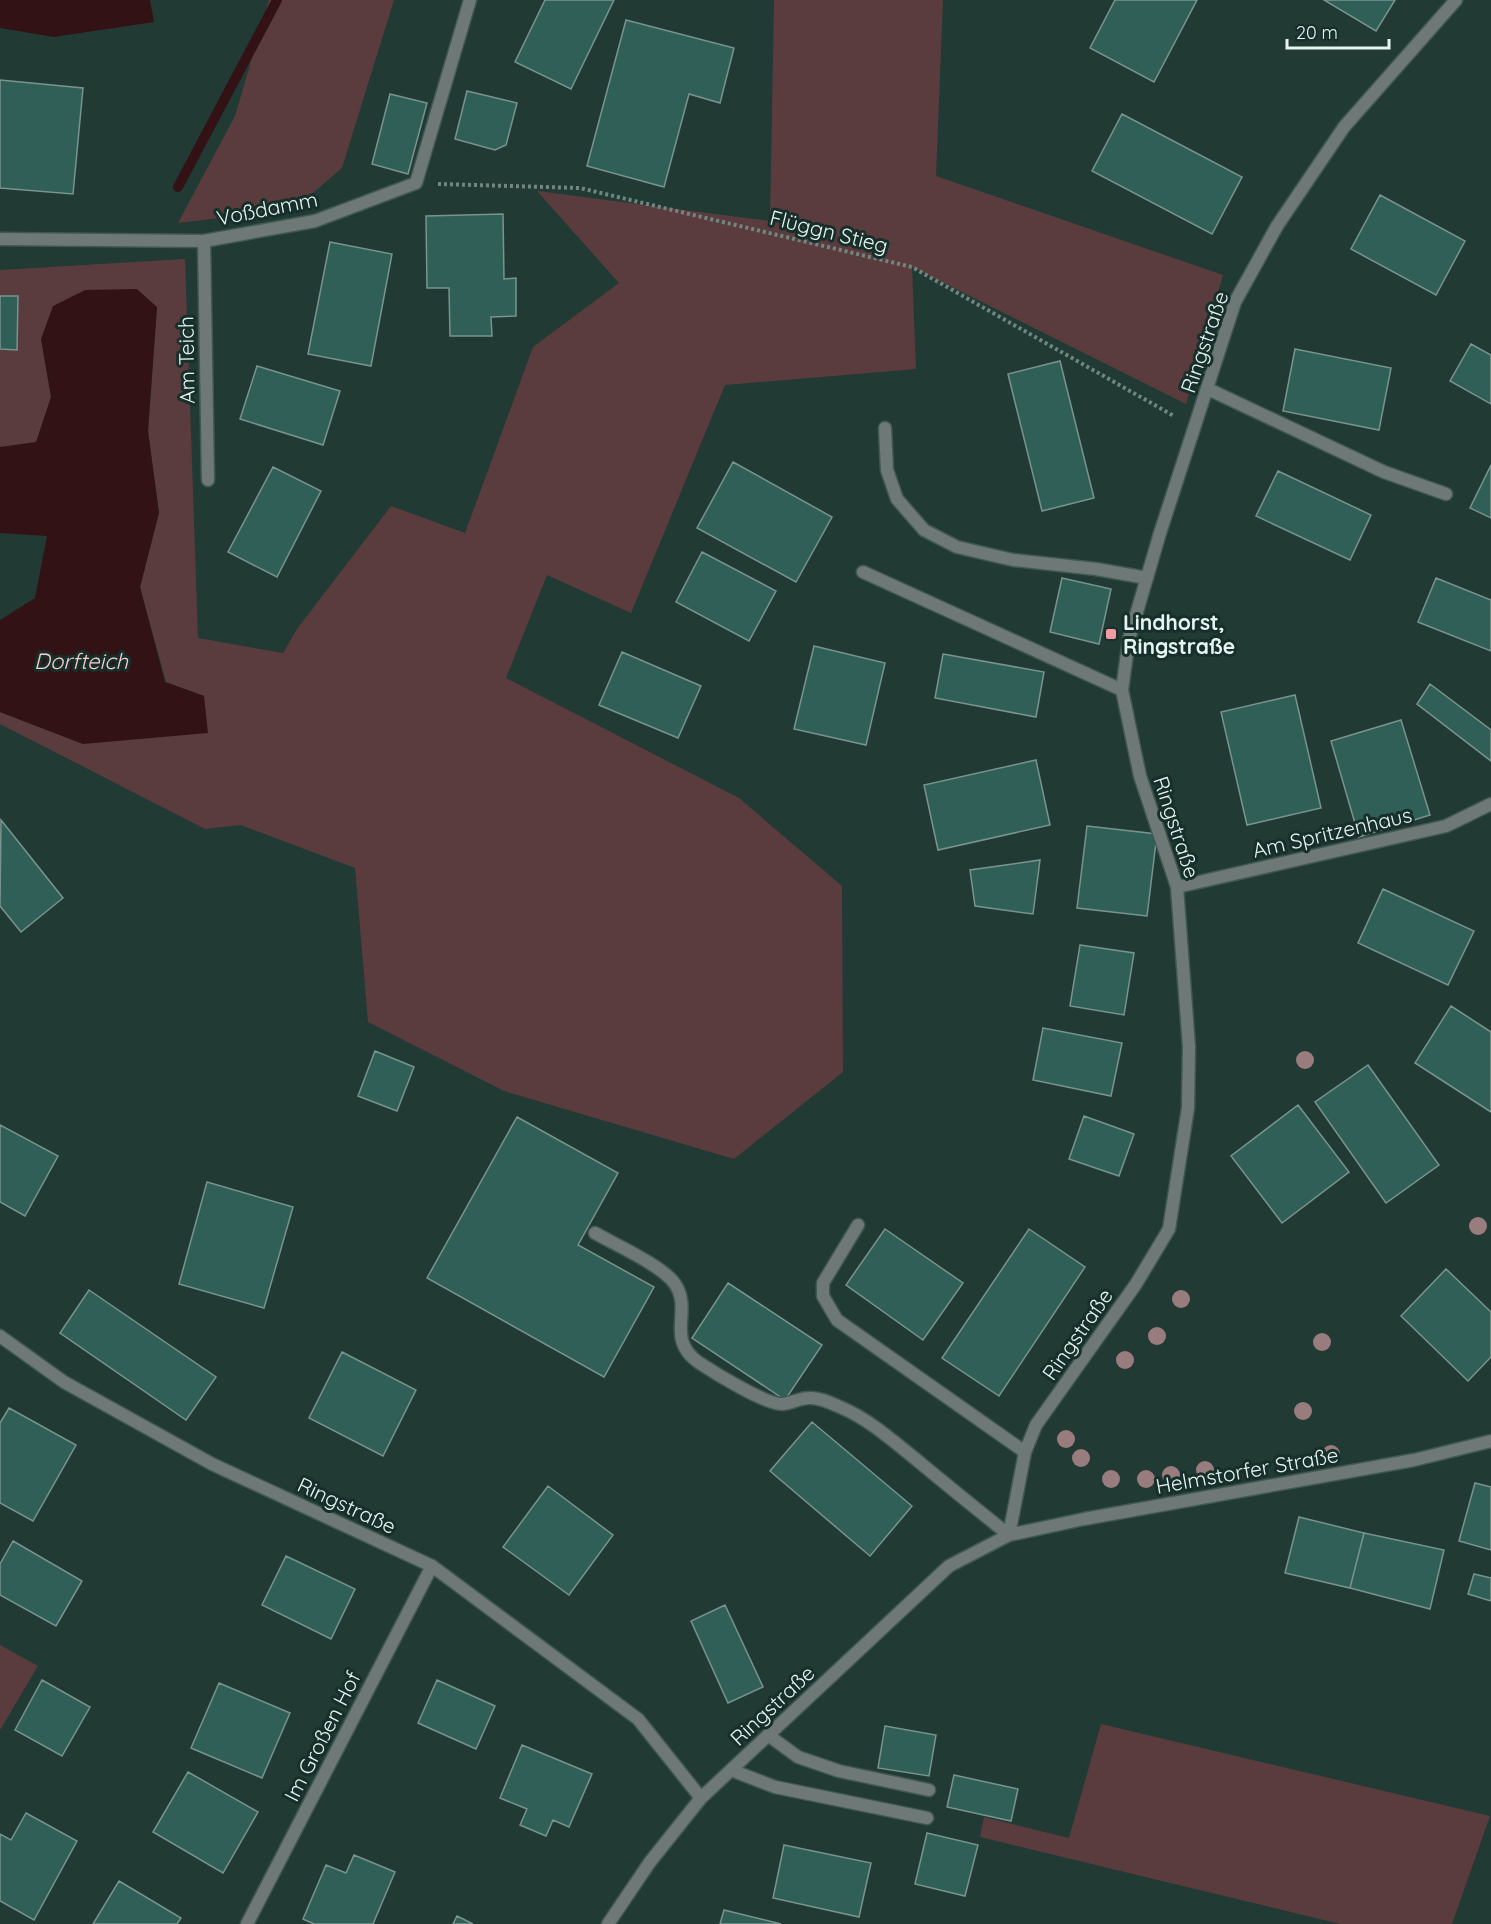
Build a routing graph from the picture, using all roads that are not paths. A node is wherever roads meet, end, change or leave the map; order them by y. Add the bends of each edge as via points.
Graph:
1 (470, 0) edge
2 (1456, 0) edge
3 (0, 238) edge
4 (204, 241) junction
5 (1208, 389) junction
6 (885, 428) dead end
7 (208, 480) dead end
8 (1446, 494) dead end
9 (863, 572) dead end
10 (1147, 578) junction
11 (1122, 690) junction
12 (1491, 804) edge
13 (1177, 887) junction
14 (858, 1225) dead end
15 (595, 1233) dead end
16 (0, 1336) edge
17 (1491, 1441) edge
18 (1025, 1452) junction
19 (1009, 1535) junction
20 (432, 1566) junction
21 (768, 1735) junction
22 (730, 1770) junction
23 (929, 1790) dead end
24 (701, 1798) junction
25 (927, 1818) dead end
26 (247, 1924) edge
27 (608, 1924) edge

1 - 4 street, Voßdamm via 416,183 315,221
2 - 5 street, Ringstraße via 1344,127 1277,226 1235,302
3 - 4 street, Voßdamm
4 - 7 street, Am Teich
5 - 8 street via 1384,472
5 - 10 street, Ringstraße
6 - 10 street via 887,470 897,499 924,530 957,547 1012,560
9 - 11 street
10 - 11 street, Ringstraße via 1129,639
11 - 13 street, Ringstraße via 1140,776
12 - 13 street, Am Spritzenhaus via 1446,826
13 - 18 street, Ringstraße via 1189,1047 1188,1108 1169,1229 1136,1284 1036,1425
14 - 18 street via 823,1282 823,1296 831,1313 860,1338
15 - 19 street via 674,1282 681,1302 682,1345 700,1363 766,1401 783,1404 817,1398 872,1423
16 - 20 street, Ringstraße via 64,1382 212,1464
17 - 19 street, Helmstorfer Straße via 1414,1460
18 - 19 street, Ringstraße
19 - 21 street, Ringstraße via 949,1566
20 - 24 street, Ringstraße via 638,1719
20 - 26 street, Im Großen Hof
21 - 22 street, Ringstraße
21 - 23 street via 798,1757 839,1771
22 - 24 street, Ringstraße
22 - 25 street via 775,1787
24 - 27 street via 650,1862

